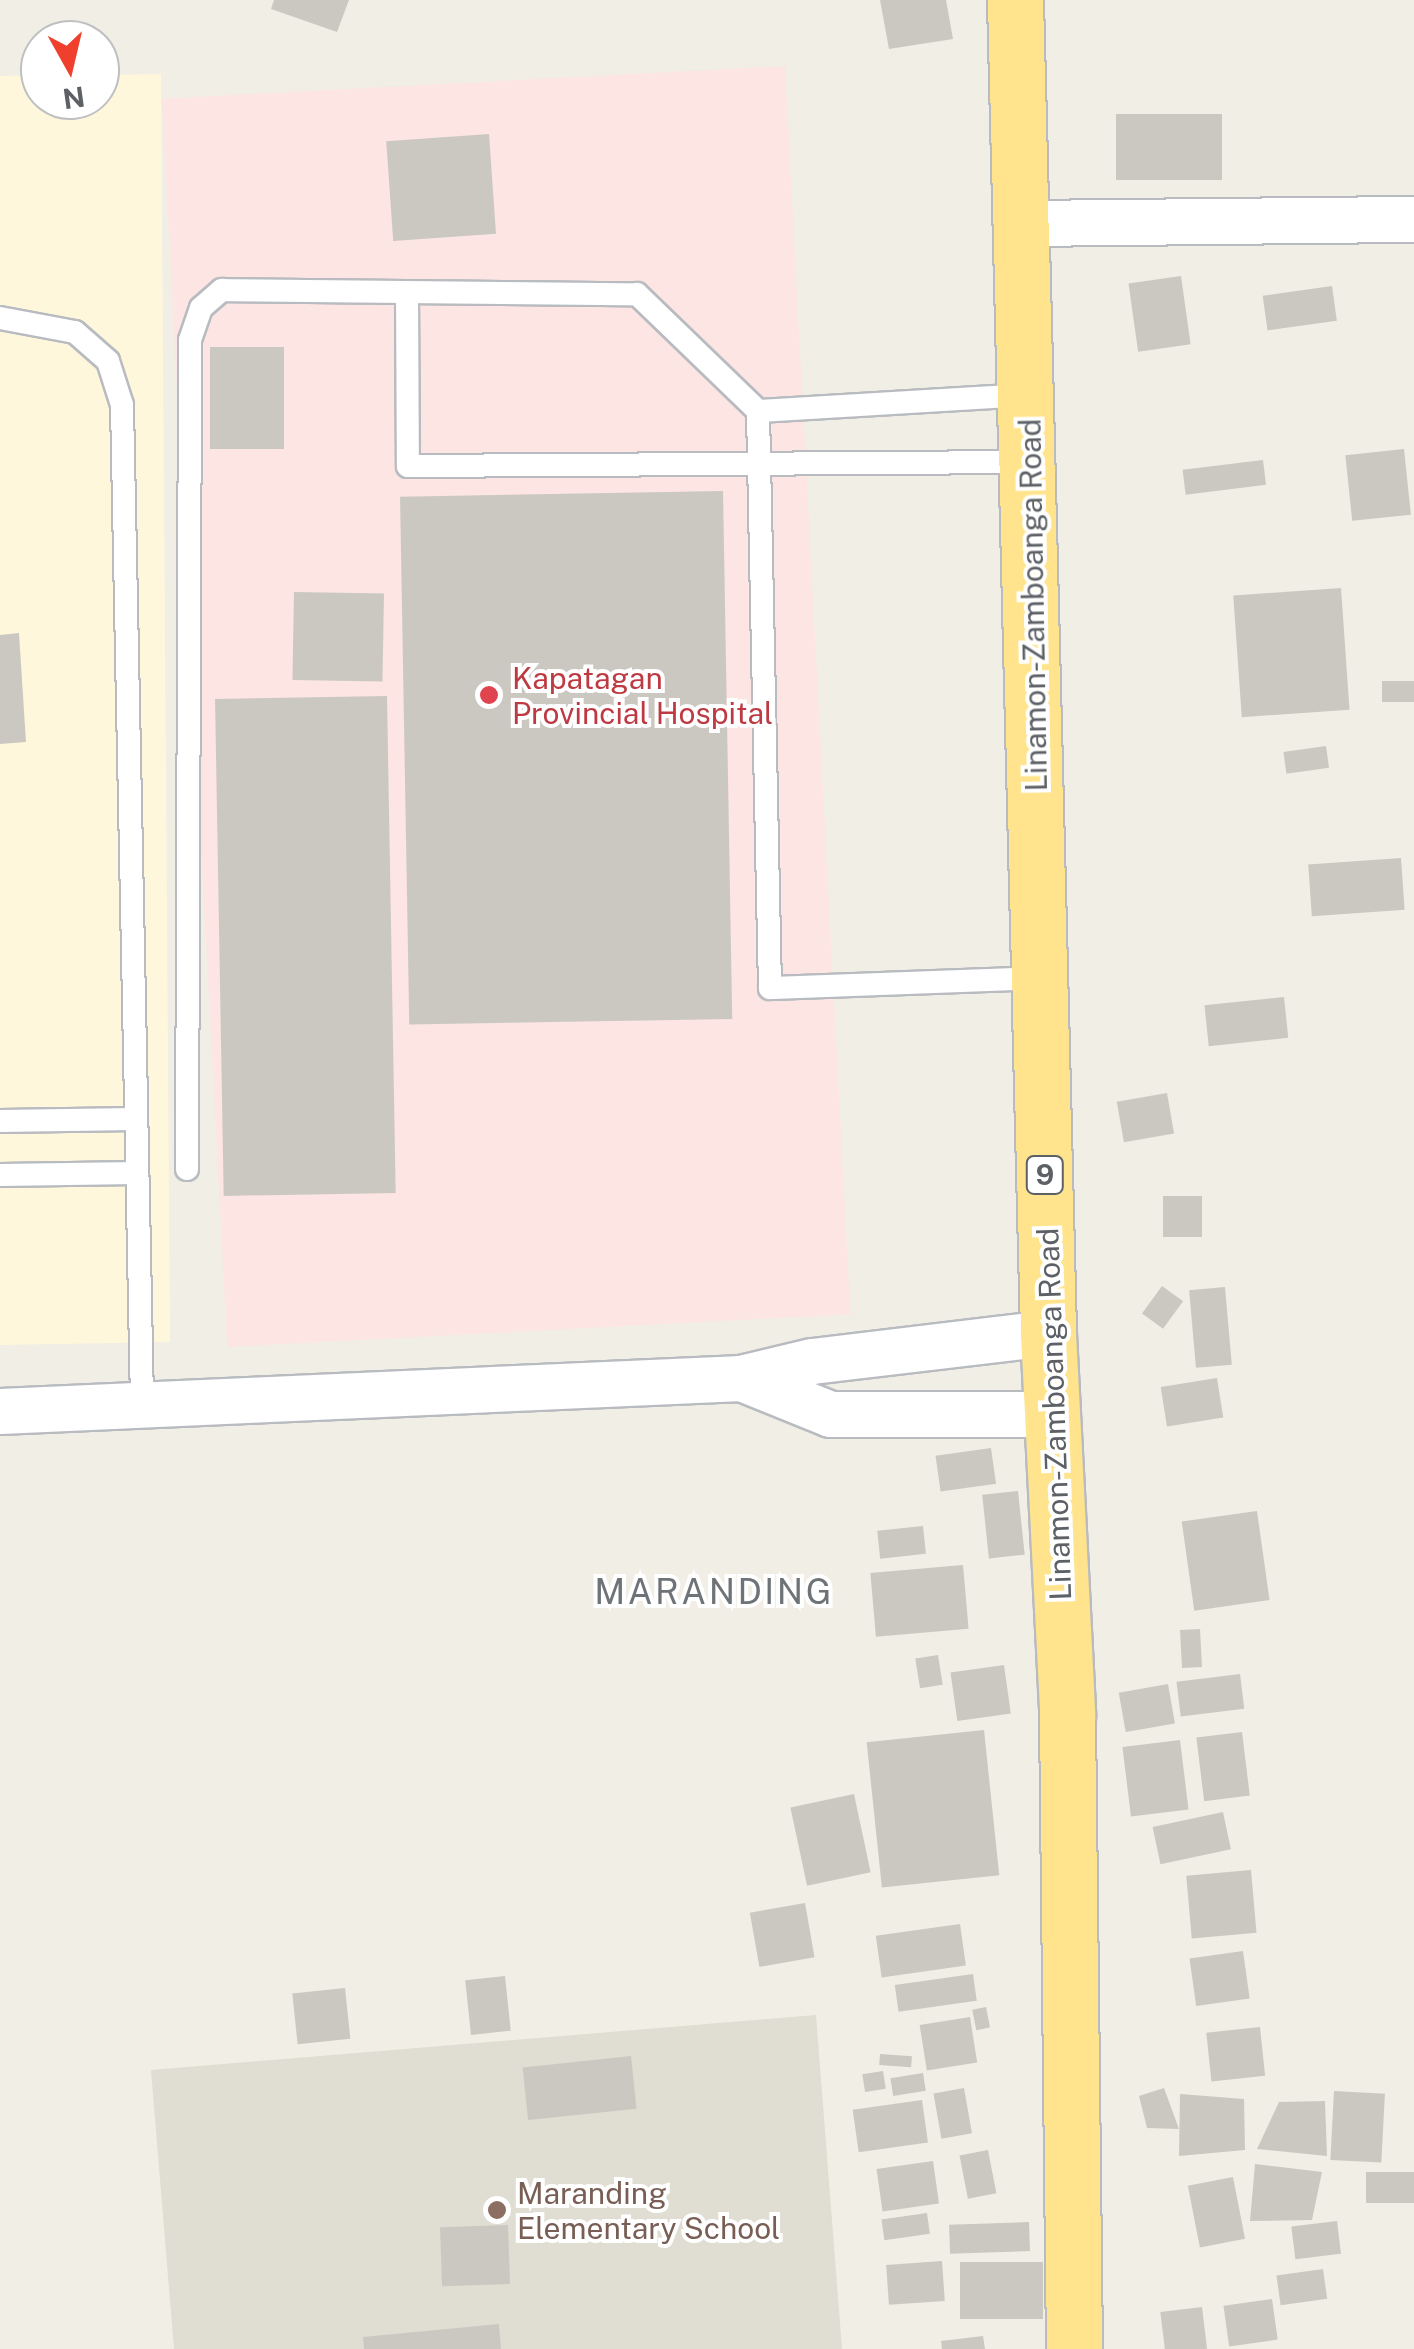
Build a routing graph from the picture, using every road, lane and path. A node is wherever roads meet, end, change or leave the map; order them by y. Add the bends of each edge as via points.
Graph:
1 (1015, 0) edge
2 (1414, 219) edge
3 (1023, 223) junction
4 (407, 292) junction
5 (0, 318) edge
6 (1028, 394) junction
7 (758, 411) junction
8 (1031, 462) junction
9 (758, 464) junction
10 (1042, 978) junction
11 (135, 1119) junction
12 (0, 1121) edge
13 (187, 1169) dead end
14 (137, 1173) junction
15 (0, 1175) edge
16 (1048, 1333) junction
17 (740, 1378) junction
18 (142, 1405) junction
19 (0, 1411) edge
20 (1052, 1414) junction
21 (1074, 2349) edge

1 - 3 highway, Linamon-Zamboanga Road / 9
2 - 3 street
3 - 6 highway, Linamon-Zamboanga Road / 9
4 - 7 lane via 636,294
4 - 9 lane via 408,466
4 - 13 lane via 222,290 201,308 190,340
5 - 11 lane via 75,332 108,361 122,406
6 - 7 lane
6 - 8 highway, Linamon-Zamboanga Road / 9
7 - 9 lane
8 - 9 lane
8 - 10 highway, Linamon-Zamboanga Road / 9
9 - 10 lane via 770,988
10 - 16 highway, Linamon-Zamboanga Road / 9
11 - 12 lane
11 - 14 lane
14 - 15 lane
14 - 18 lane
16 - 17 street via 812,1360
16 - 20 highway, Linamon-Zamboanga Road / 9
17 - 18 street
17 - 20 street via 830,1414
18 - 19 street
20 - 21 highway, Linamon-Zamboanga Road / 9 via 1067,1714

